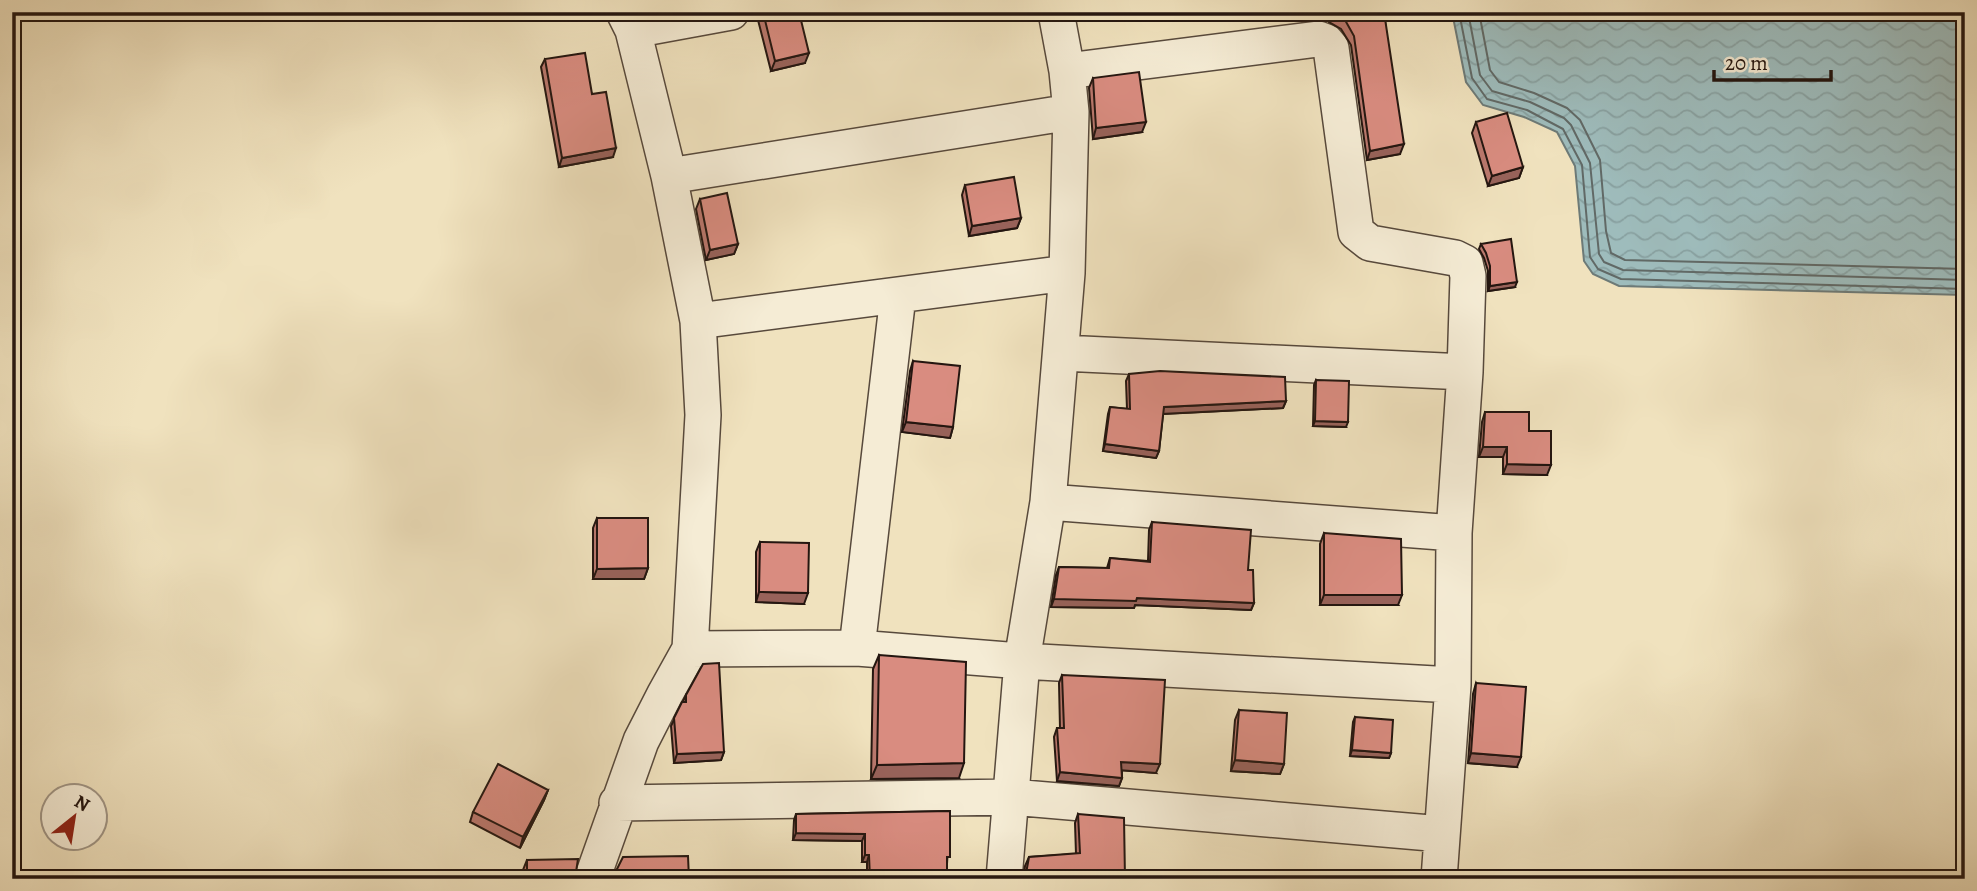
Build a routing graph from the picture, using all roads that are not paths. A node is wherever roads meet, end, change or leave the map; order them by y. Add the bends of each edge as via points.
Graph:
1 (731, 12) edge
2 (1056, 12) edge
3 (629, 21) edge
4 (1067, 71) junction
5 (1071, 112) junction
6 (669, 176) junction
7 (1067, 273) junction
8 (898, 296) junction
9 (698, 321) junction
10 (1062, 353) junction
11 (1465, 372) junction
12 (1048, 502) junction
13 (1454, 533) junction
14 (857, 648) junction
15 (690, 649) junction
16 (1022, 661) junction
17 (1453, 685) junction
18 (1011, 797) junction
19 (617, 803) junction
20 (1442, 834) junction
21 (592, 879) edge
22 (1004, 879) edge
23 (1439, 879) edge

1 - 3 street
2 - 4 street
3 - 6 street
4 - 5 street
4 - 11 street via 1326,41 1331,48 1356,232 1370,243 1465,263
5 - 6 street
5 - 7 street
6 - 9 street
7 - 8 street
7 - 10 street
8 - 9 street
8 - 14 street
9 - 15 street via 703,415
10 - 11 street
10 - 12 street
11 - 13 street
12 - 13 street
12 - 16 street
13 - 17 street
14 - 15 street
14 - 16 street
15 - 19 street via 641,741
16 - 17 street
16 - 18 street
17 - 20 street
18 - 19 street
18 - 20 street
18 - 22 street
19 - 21 street
20 - 23 street

